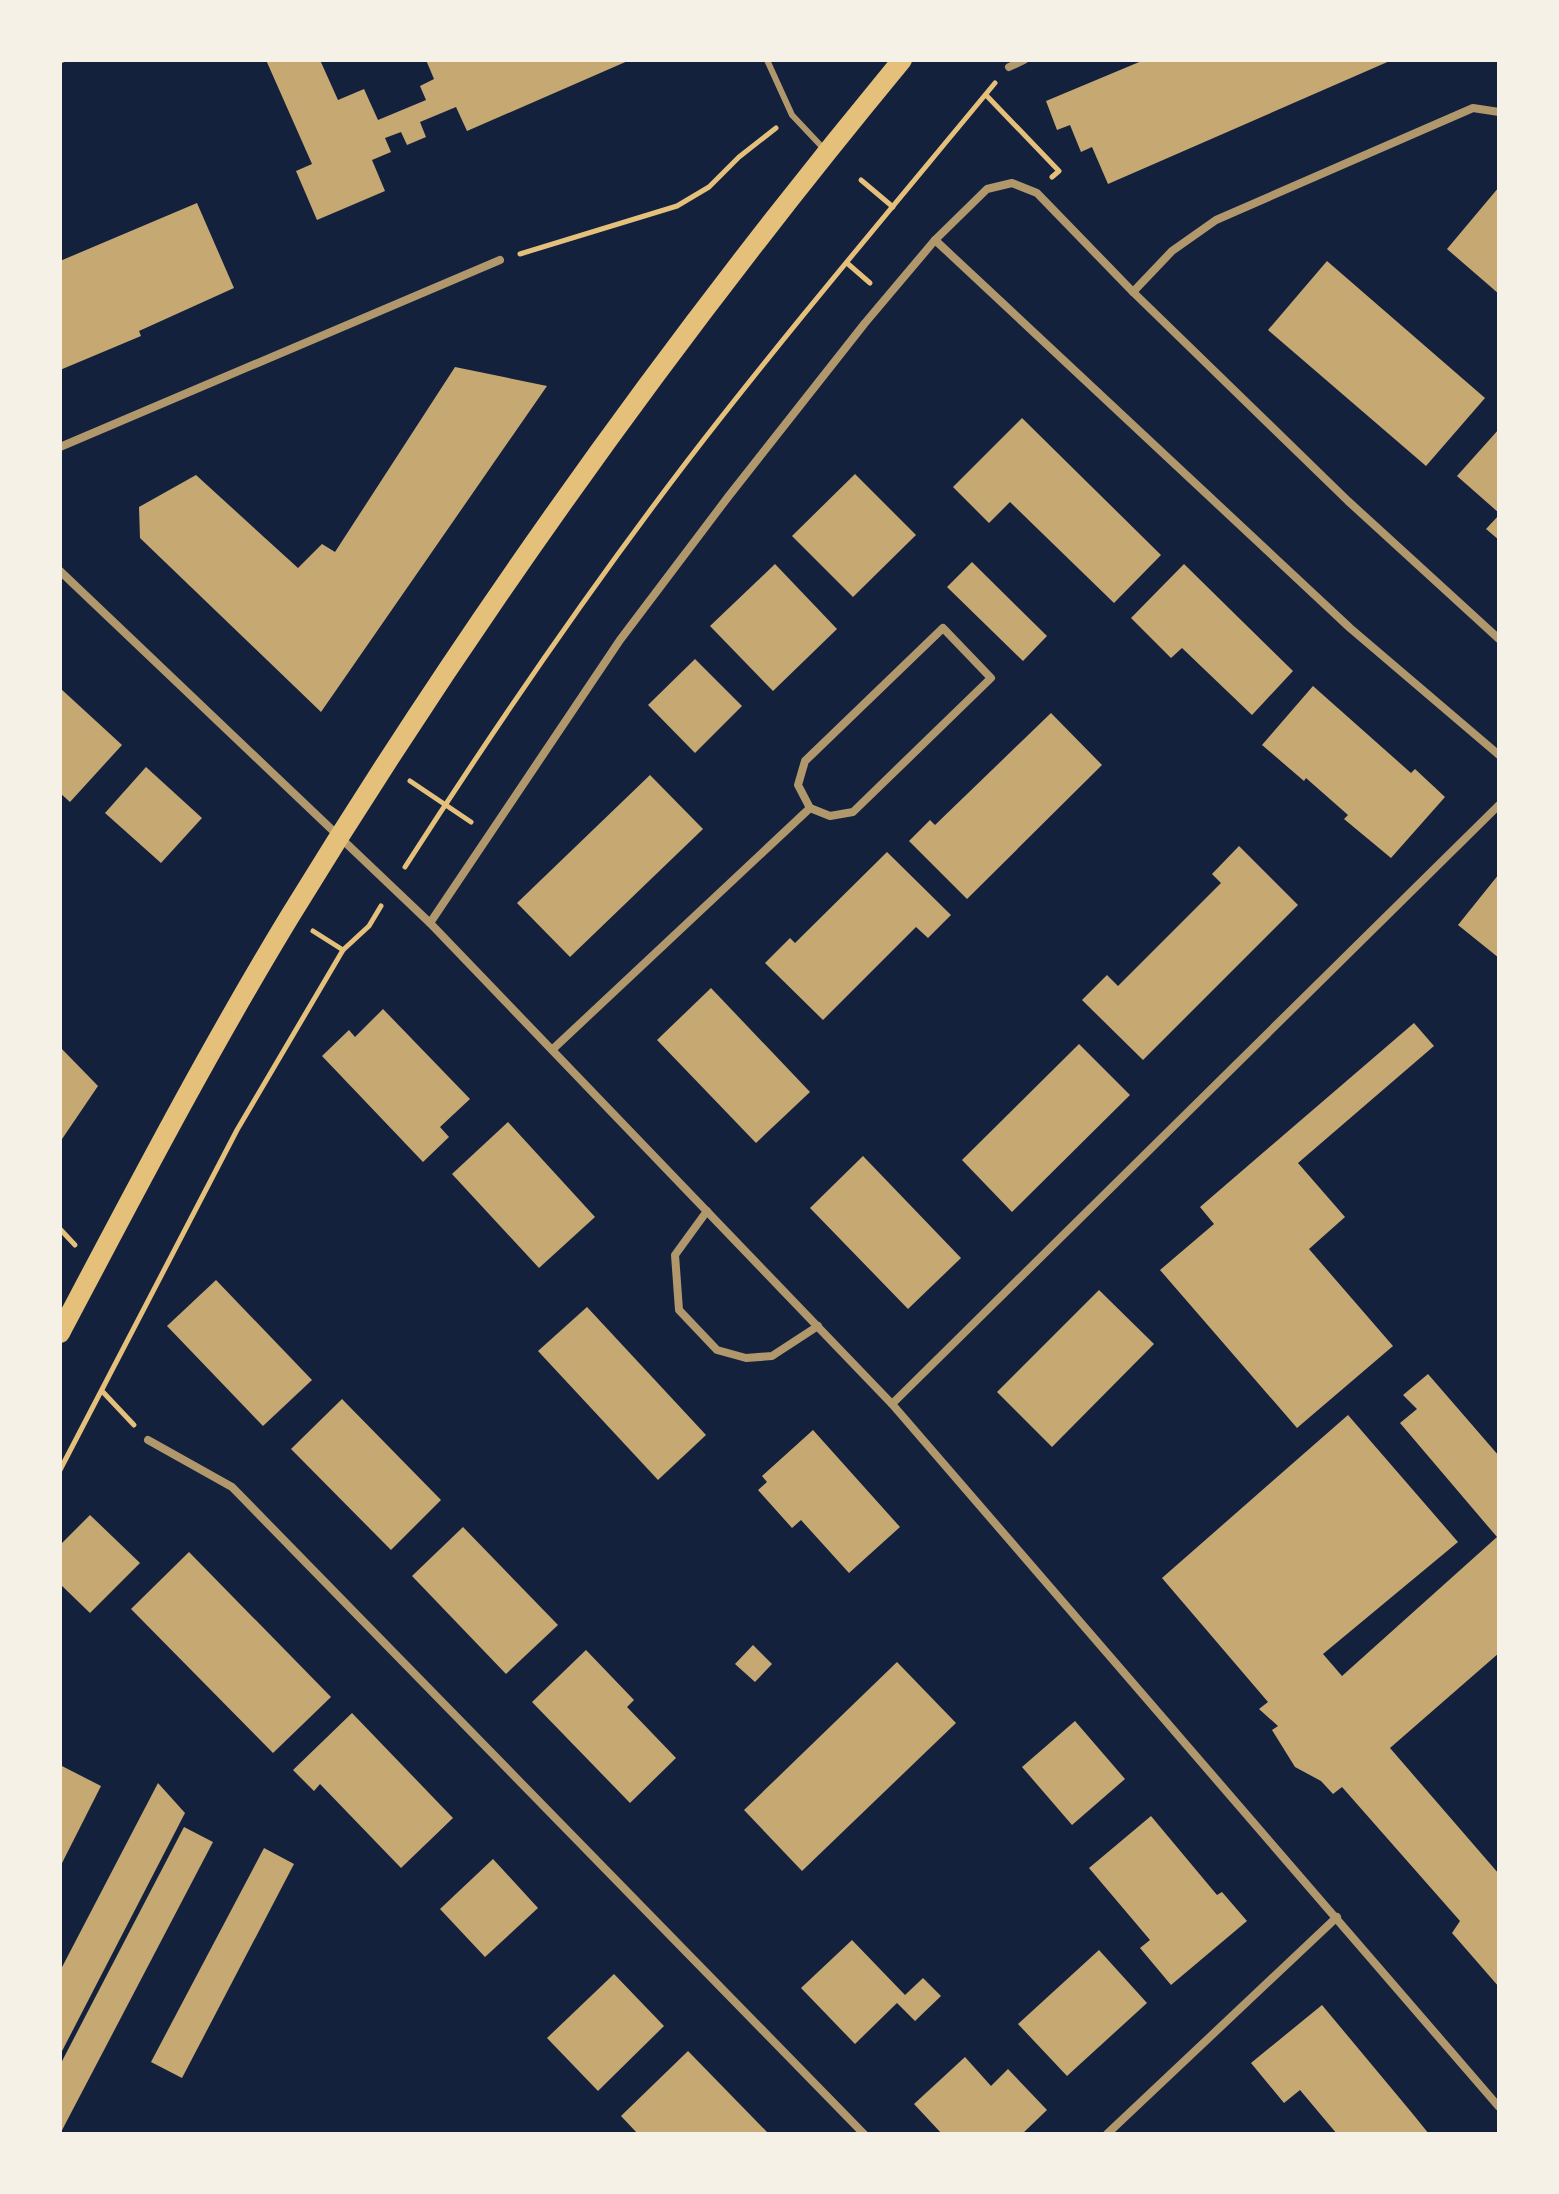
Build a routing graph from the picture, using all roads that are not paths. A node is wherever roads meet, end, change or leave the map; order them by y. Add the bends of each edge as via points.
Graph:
1 (767, 60) edge
2 (902, 60) edge
3 (1024, 60) edge
4 (1009, 67) road end
5 (1499, 112) edge
6 (827, 151) junction
7 (935, 240) junction
8 (500, 260) road end
9 (1133, 292) junction
10 (60, 447) edge
11 (60, 571) edge
12 (1499, 639) edge
13 (1499, 755) edge
14 (1499, 805) edge
15 (810, 808) junction
16 (340, 837) junction
17 (430, 923) junction
18 (553, 1049) junction
19 (707, 1211) junction
20 (818, 1326) junction
21 (60, 1333) edge
22 (892, 1404) junction
23 (148, 1440) road end
24 (1337, 1917) junction
25 (1499, 2107) edge
26 (864, 2134) edge
27 (1107, 2134) edge

1 - 6 lane via 792,115
2 - 6 main road
3 - 4 street
5 - 9 street via 1473,108 1216,220 1172,251
6 - 16 main road via 645,390 515,573
7 - 9 street via 987,189 1012,183 1037,193
7 - 13 street via 1350,628
7 - 17 street via 620,640
8 - 10 street
9 - 12 street
11 - 16 street
14 - 22 street
15 - 15 street via 830,816 853,812 991,678 943,628 805,761 798,785
15 - 18 street
16 - 17 street
16 - 21 main road via 183,1102
17 - 18 street
18 - 19 street
19 - 20 street
19 - 20 street via 675,1255 679,1310 717,1350 746,1358 772,1356
20 - 22 street
22 - 24 street
23 - 26 street via 232,1487
24 - 25 street
24 - 27 street

